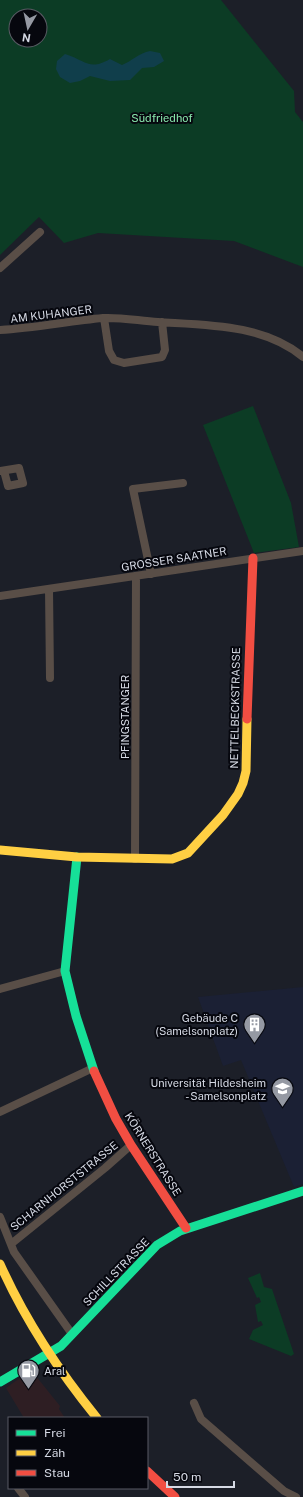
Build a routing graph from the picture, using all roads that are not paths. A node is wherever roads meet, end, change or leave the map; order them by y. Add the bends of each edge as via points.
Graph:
1 (40, 232) dead end
2 (0, 268) edge
3 (104, 318) junction
4 (162, 322) junction
5 (0, 330) edge
6 (303, 357) edge
7 (182, 483) dead end
8 (303, 551) edge
9 (253, 558) junction
10 (151, 574) junction
11 (136, 576) junction
12 (49, 590) junction
13 (0, 596) edge
14 (50, 678) dead end
15 (0, 850) edge
16 (77, 857) junction
17 (135, 859) junction
18 (65, 971) junction
19 (0, 989) edge
20 (93, 1068) junction
21 (0, 1112) edge
22 (131, 1145) junction
23 (303, 1191) edge
24 (0, 1217) edge
25 (186, 1228) junction
26 (11, 1244) junction
27 (0, 1264) edge
28 (72, 1334) junction
29 (48, 1355) junction
30 (0, 1382) edge
31 (194, 1403) dead end
32 (96, 1417) edge
33 (148, 1472) edge
34 (19, 1489) edge
35 (25, 1497) edge
36 (175, 1497) edge
37 (296, 1497) edge

1 - 2 street
3 - 4 street, AM KUHANGER
3 - 4 street, AM KUHANGER via 114,360 124,363 162,357 165,350
3 - 5 street, AM KUHANGER
4 - 6 street, AM KUHANGER via 201,324 256,333 276,339
7 - 10 street via 134,488
8 - 9 street, GROSSER SAATNER
9 - 10 street, GROSSER SAATNER
9 - 17 street, NETTELBECKSTRASSE via 244,781 235,800 188,853 172,859
10 - 11 street, GROSSER SAATNER
11 - 12 street, GROSSER SAATNER
11 - 17 street, PFINGSTANGER
12 - 13 street, GROSSER SAATNER
12 - 14 street
15 - 16 street
16 - 17 street
16 - 18 street, KÖRNERSTRASSE
18 - 19 street
18 - 20 street, KÖRNERSTRASSE
20 - 21 street
20 - 22 street, KÖRNERSTRASSE
22 - 25 street, KÖRNERSTRASSE
22 - 26 street, SCHARNHORSTSTRASSE
23 - 25 street, SCHILLSTRASSE
24 - 26 street
25 - 28 street, SCHILLSTRASSE via 157,1245
26 - 28 street via 14,1252
27 - 29 street via 23,1313
28 - 29 street, SCHILLSTRASSE
29 - 30 street, SCHILLSTRASSE
29 - 32 street
31 - 37 street via 202,1419 284,1491
33 - 36 street
34 - 35 street

